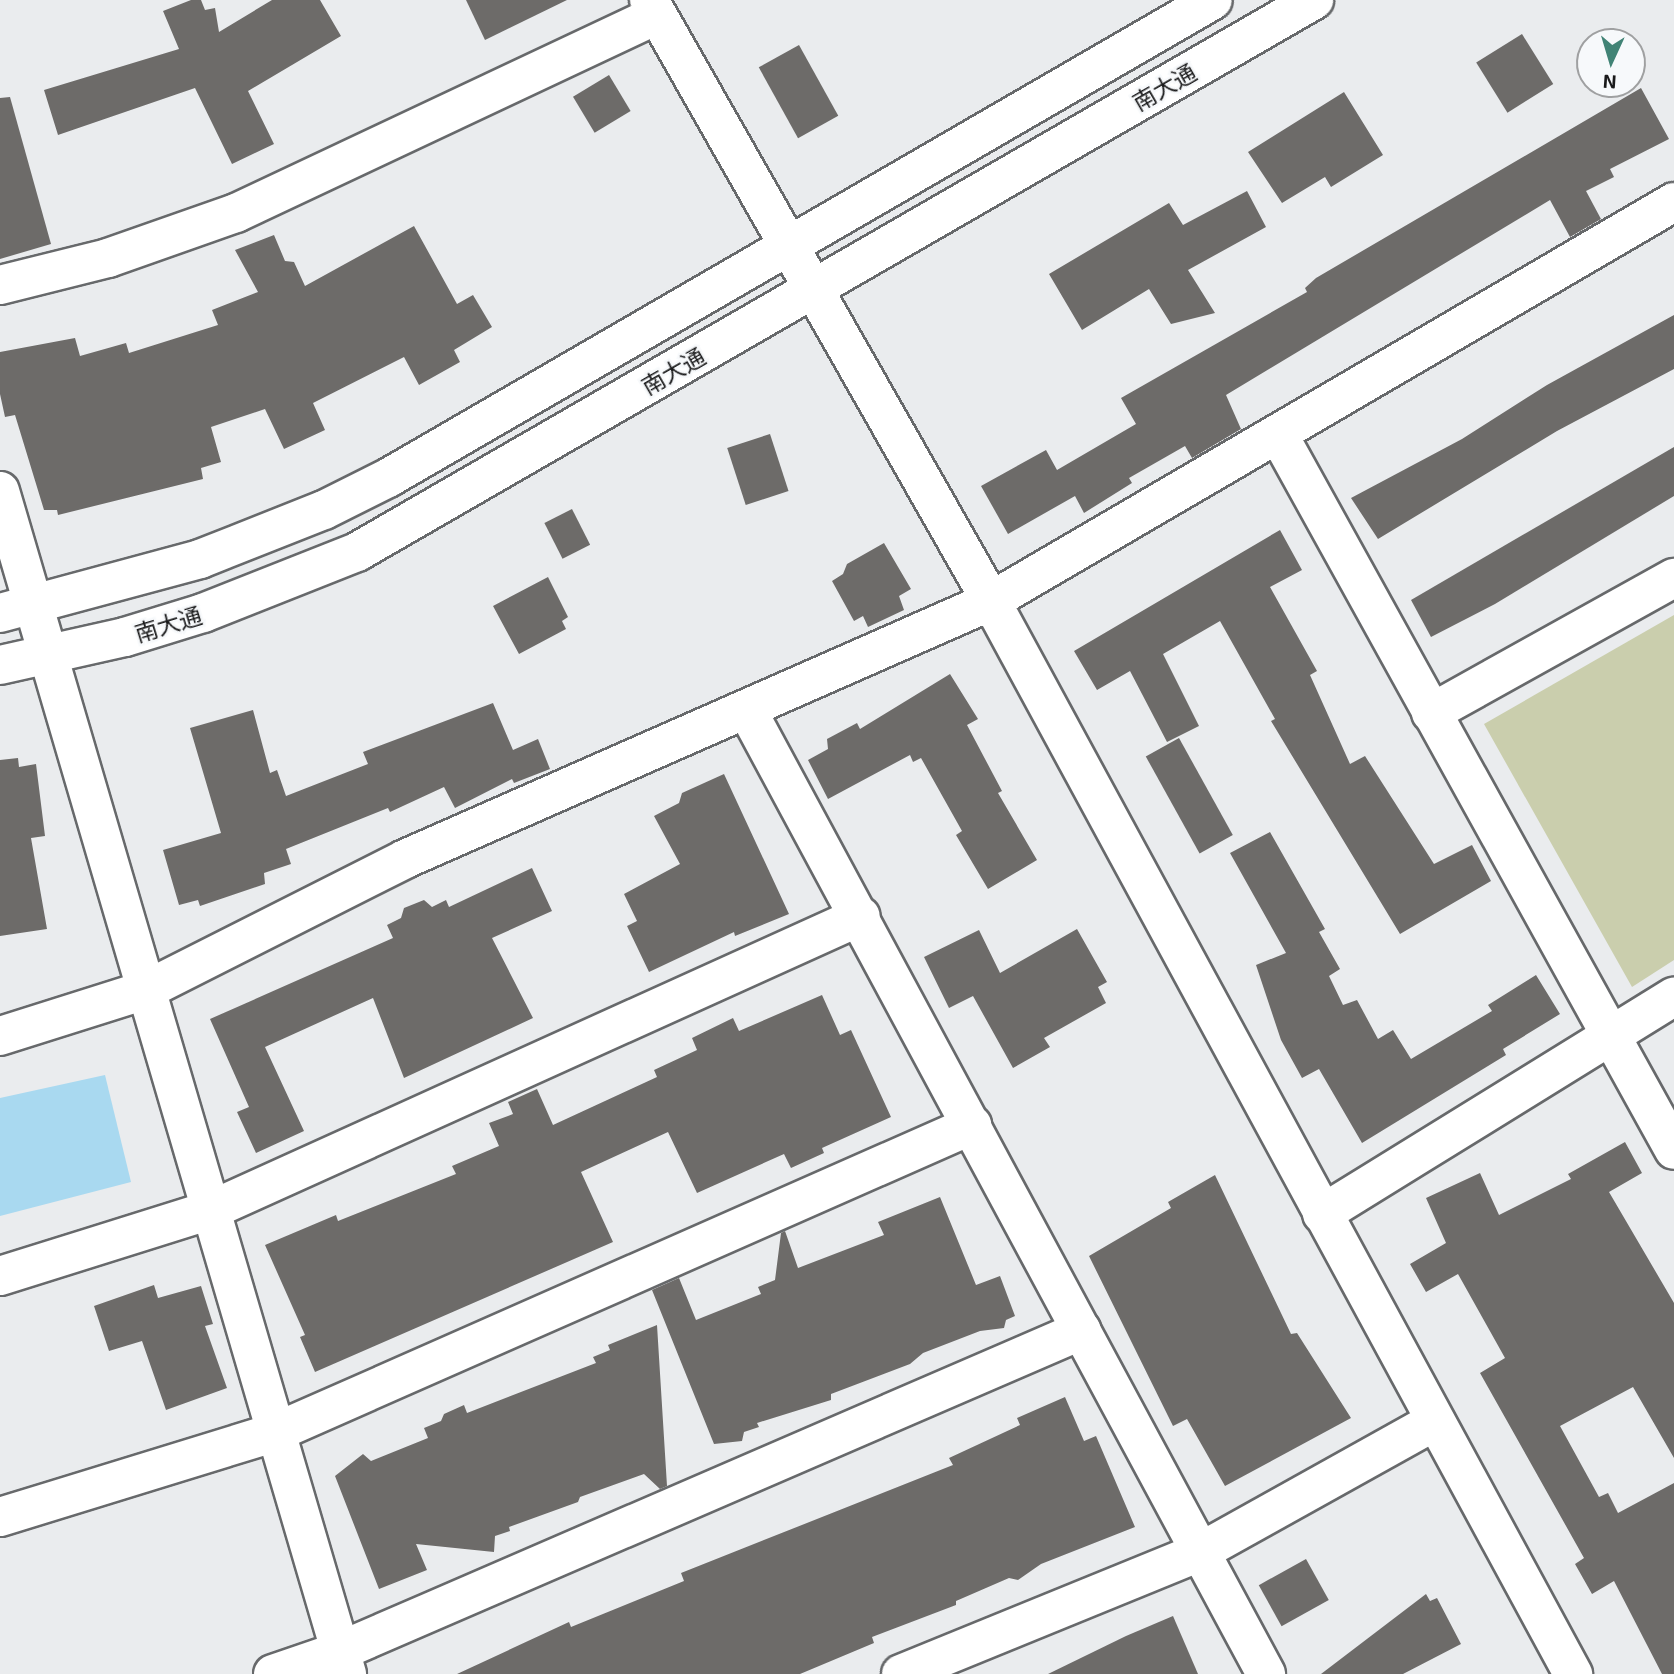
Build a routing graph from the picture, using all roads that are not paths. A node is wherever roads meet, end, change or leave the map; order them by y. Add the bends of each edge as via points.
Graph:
1 (1213, 0) edge
2 (1314, 0) edge
3 (653, 7) edge
4 (1674, 202) edge
5 (789, 247) junction
6 (0, 285) edge
7 (813, 290) junction
8 (1278, 434) junction
9 (0, 491) edge
10 (1674, 578) edge
11 (991, 601) junction
12 (18, 609) edge
13 (50, 655) junction
14 (0, 665) edge
15 (747, 710) junction
16 (1431, 713) junction
17 (861, 916) junction
18 (146, 990) junction
19 (1674, 997) edge
20 (0, 1036) edge
21 (1610, 1037) junction
22 (972, 1125) junction
23 (1674, 1150) edge
24 (211, 1210) junction
25 (1322, 1214) junction
26 (0, 1276) edge
27 (1082, 1330) junction
28 (1435, 1421) junction
29 (276, 1432) junction
30 (0, 1517) edge
31 (1200, 1552) junction
32 (344, 1663) edge
33 (272, 1674) edge
34 (901, 1674) edge
35 (1266, 1674) edge
36 (1573, 1674) edge

1 - 5 street
2 - 7 street, 南大通
3 - 5 street
3 - 6 street via 236,213 108,258
4 - 8 street
5 - 7 street
5 - 12 street via 444,448 324,510 201,559
7 - 11 street
7 - 13 street, 南大通 via 357,552 203,613
8 - 11 street
8 - 16 street
9 - 12 street
10 - 16 street
11 - 15 street
11 - 25 street
12 - 13 street
13 - 14 street, 南大通
13 - 18 street
15 - 17 street
15 - 18 street via 405,859
16 - 21 street
17 - 22 street
17 - 24 street
18 - 20 street
18 - 24 street
19 - 21 street
21 - 23 street
21 - 25 street
22 - 27 street
22 - 29 street
24 - 26 street
24 - 29 street
25 - 28 street
27 - 31 street
27 - 32 street
28 - 31 street
28 - 36 street
29 - 30 street
29 - 32 street
31 - 34 street
31 - 35 street
32 - 33 street

